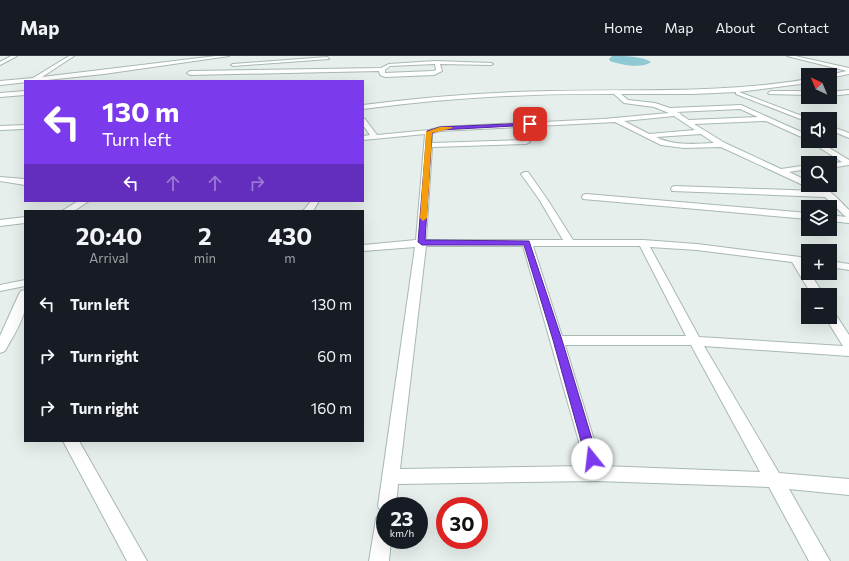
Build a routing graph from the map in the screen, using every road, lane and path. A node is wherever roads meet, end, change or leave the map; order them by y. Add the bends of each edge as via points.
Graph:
1 (15, 56) edge
2 (72, 56) edge
3 (227, 56) edge
4 (789, 56) edge
5 (328, 57) edge
6 (193, 62) junction
7 (437, 62) junction
8 (0, 64) edge
9 (491, 64) dead end
10 (194, 69) junction
11 (382, 69) junction
12 (317, 71) junction
13 (849, 71) edge
14 (837, 74) edge
15 (313, 76) dead end
16 (34, 80) edge
17 (24, 81) edge
18 (801, 82) edge
19 (0, 83) edge
20 (756, 90) junction
21 (616, 92) junction
22 (736, 92) junction
23 (849, 92) edge
24 (24, 93) edge
25 (801, 93) edge
26 (840, 94) joint
27 (0, 95) edge
28 (849, 97) edge
29 (364, 107) edge
30 (669, 110) junction
31 (678, 114) junction
32 (801, 117) edge
33 (768, 119) junction
34 (617, 120) junction
35 (364, 121) edge
36 (689, 122) junction
37 (24, 127) edge
38 (0, 128) edge
39 (838, 131) edge
40 (429, 132) junction
41 (703, 132) junction
42 (801, 135) edge
43 (646, 136) junction
44 (849, 136) edge
45 (375, 137) junction
46 (364, 138) edge
47 (526, 142) dead end
48 (428, 145) junction
49 (722, 145) junction
50 (824, 148) edge
51 (837, 165) edge
52 (801, 168) edge
53 (782, 172) junction
54 (525, 174) dead end
55 (0, 179) edge
56 (801, 180) edge
57 (24, 182) edge
58 (675, 189) dead end
59 (823, 192) edge
60 (827, 194) junction
61 (586, 197) dead end
62 (83, 202) edge
63 (69, 210) edge
64 (801, 215) edge
65 (849, 215) edge
66 (837, 219) edge
67 (24, 220) edge
68 (849, 220) edge
69 (0, 223) edge
70 (422, 242) junction
71 (527, 242) junction
72 (570, 243) junction
73 (643, 243) junction
74 (364, 248) edge
75 (796, 260) junction
76 (801, 260) edge
77 (837, 265) edge
78 (849, 267) edge
79 (24, 283) edge
80 (0, 288) edge
81 (814, 288) edge
82 (24, 296) edge
83 (836, 324) edge
84 (557, 340) junction
85 (696, 342) junction
86 (849, 345) edge
87 (0, 348) edge
88 (849, 350) edge
89 (71, 442) edge
90 (596, 473) junction
91 (391, 477) junction
92 (775, 480) junction
93 (849, 487) edge
94 (388, 497) edge
95 (381, 549) edge
96 (137, 561) edge
97 (379, 561) edge
98 (820, 561) edge

1 - 8 street
2 - 16 street
3 - 6 street
4 - 13 street
5 - 10 street
5 - 12 street
6 - 10 street
6 - 16 street
7 - 9 street
7 - 11 street via 389,65
7 - 11 street via 439,71 434,73 385,75 382,74
10 - 12 street via 189,75
11 - 12 street
12 - 15 street
13 - 14 street
17 - 19 street
18 - 20 street
20 - 22 street
20 - 25 street
21 - 22 street
21 - 29 street via 459,96
21 - 30 street via 626,102 655,105
22 - 32 street
23 - 26 street
24 - 27 street
26 - 28 street
30 - 31 street
30 - 33 street via 741,107
31 - 34 street
31 - 36 street
33 - 36 street
33 - 42 street
34 - 40 street via 440,129
34 - 43 street
35 - 45 street
36 - 41 street
37 - 38 street
39 - 44 street
40 - 45 street
40 - 48 street
41 - 43 street
41 - 49 street
43 - 49 street via 672,145
45 - 46 street
47 - 48 street
48 - 70 street
49 - 53 street
50 - 51 street via 849,163
52 - 53 street
53 - 56 street
54 - 72 street
55 - 57 street
58 - 60 street
59 - 60 street
60 - 65 street
61 - 64 street
62 - 63 street
66 - 68 street
67 - 69 street
70 - 71 street
70 - 74 street
70 - 91 street
71 - 72 street
71 - 84 street
72 - 73 street
73 - 75 street
73 - 85 street
75 - 76 street
75 - 81 street
77 - 78 street
79 - 80 street
82 - 87 street
83 - 86 street
84 - 85 street
84 - 90 street
85 - 88 street
85 - 92 street
89 - 96 street
90 - 91 street
90 - 92 street
91 - 94 street
92 - 93 street
92 - 98 street
95 - 97 street

